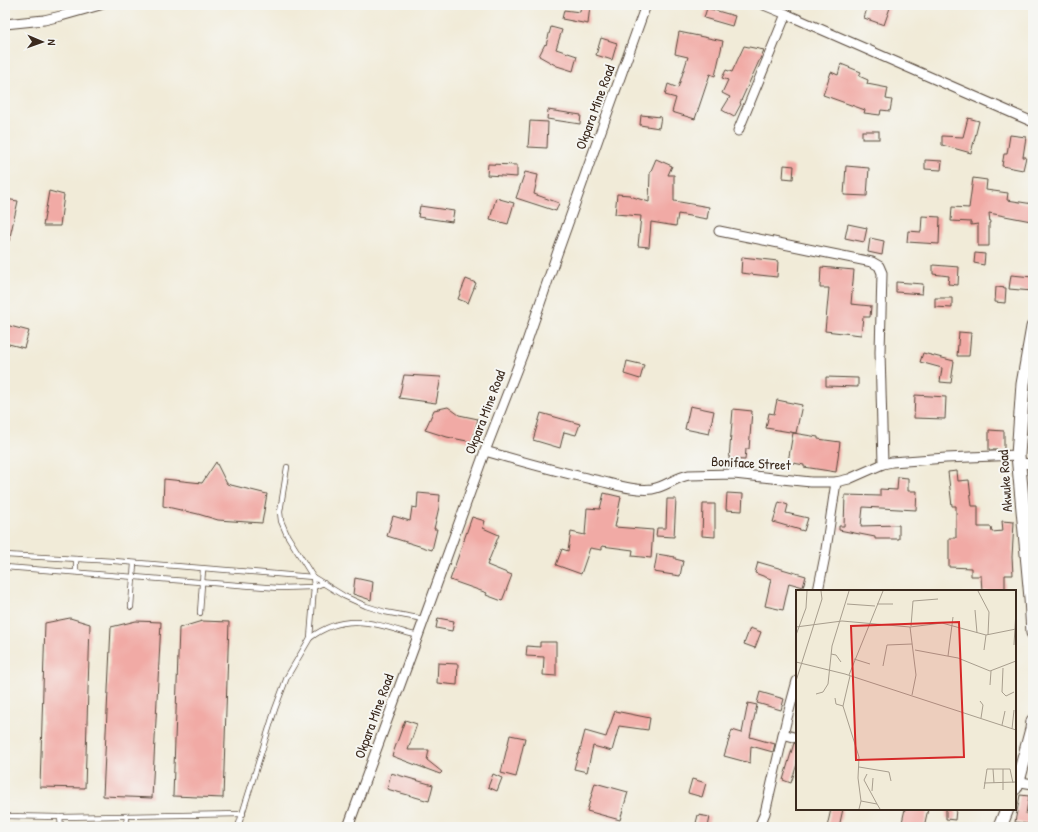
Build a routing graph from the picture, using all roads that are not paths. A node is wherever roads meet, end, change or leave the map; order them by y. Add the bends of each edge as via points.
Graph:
1 (100, 5) edge
2 (646, 5) edge
3 (764, 5) edge
4 (786, 14) junction
5 (5, 24) edge
6 (1033, 122) edge
7 (738, 131) dead end
8 (719, 231) dead end
9 (1033, 327) edge
10 (485, 451) junction
11 (1018, 459) junction
12 (883, 464) junction
13 (1033, 464) edge
14 (287, 467) dead end
15 (836, 482) junction
16 (5, 555) edge
17 (76, 559) junction
18 (134, 563) junction
19 (5, 567) edge
20 (203, 569) junction
21 (76, 572) junction
22 (313, 576) junction
23 (133, 577) junction
24 (202, 582) junction
25 (324, 584) junction
26 (314, 587) junction
27 (818, 590) edge
28 (131, 607) dead end
29 (200, 613) dead end
30 (424, 619) junction
31 (1033, 633) edge
32 (418, 636) junction
33 (310, 638) junction
34 (796, 685) edge
35 (1033, 721) edge
36 (783, 734) junction
37 (796, 738) edge
38 (1016, 784) edge
39 (1033, 784) edge
40 (1007, 810) edge
41 (243, 814) junction
42 (5, 816) edge
43 (127, 816) junction
44 (60, 817) junction
45 (61, 827) edge
46 (126, 827) edge
47 (238, 827) edge
48 (348, 827) edge
49 (759, 827) edge
50 (1000, 827) edge

1 - 5 street via 50,18
2 - 10 street, Okpara Mine Road via 523,353
3 - 4 street
4 - 6 street
4 - 7 street
8 - 12 street via 872,262 879,266 882,273 880,352
9 - 11 main road, Akwuke Road via 1023,384
10 - 15 street, Boniface Street via 583,478 640,489 659,487 689,475 734,474
10 - 30 street, Okpara Mine Road
11 - 12 street, Boniface Street via 946,458
11 - 13 street, Boniface Street
11 - 31 main road, Akwuke Road
12 - 15 street, Boniface Street
14 - 22 lane via 281,521 286,535
15 - 27 street
16 - 17 lane
17 - 18 lane
17 - 21 lane
18 - 20 lane
18 - 23 lane
19 - 21 lane
20 - 22 lane
20 - 24 lane
21 - 23 lane
22 - 25 lane
22 - 26 lane
23 - 24 lane
23 - 28 lane
24 - 26 lane via 278,588
24 - 29 lane
25 - 26 lane
25 - 30 lane via 366,606
26 - 33 lane
30 - 32 street, Okpara Mine Road
32 - 33 lane via 375,624 348,621 319,631
32 - 48 street, Okpara Mine Road
33 - 41 lane via 287,677
34 - 36 street
35 - 38 main road
36 - 37 street
36 - 49 street via 765,813
38 - 39 street
40 - 50 main road
41 - 43 lane
41 - 47 lane
42 - 44 lane
43 - 44 lane
43 - 46 lane
44 - 45 lane

